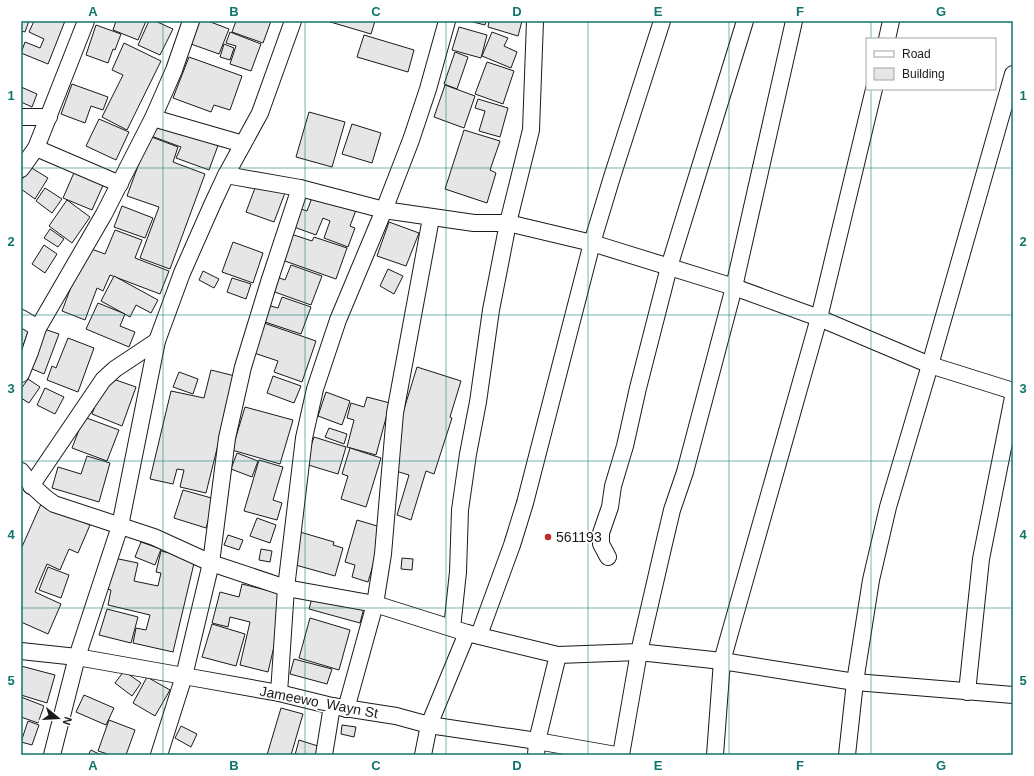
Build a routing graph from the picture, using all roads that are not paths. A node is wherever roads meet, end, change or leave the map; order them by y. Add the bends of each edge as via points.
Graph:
1 (86, 21) edge
2 (191, 21) edge
3 (293, 21) edge
4 (447, 21) edge
5 (534, 21) edge
6 (662, 21) edge
7 (745, 21) edge
8 (794, 21) edge
9 (891, 21) edge
10 (887, 38) edge
11 (1013, 74) edge
12 (874, 90) edge
13 (21, 117) edge
14 (49, 117) junction
15 (154, 118) junction
16 (243, 144) junction
17 (36, 148) junction
18 (21, 169) edge
19 (226, 175) junction
20 (120, 184) junction
21 (300, 188) junction
22 (384, 210) junction
23 (431, 218) junction
24 (508, 223) junction
25 (592, 243) junction
26 (669, 267) junction
27 (734, 287) junction
28 (21, 318) edge
29 (819, 318) junction
30 (38, 328) junction
31 (157, 341) junction
32 (930, 365) junction
33 (21, 374) edge
34 (1013, 391) edge
35 (1013, 396) edge
36 (21, 471) edge
37 (31, 486) junction
38 (120, 526) junction
39 (608, 557) dead end
40 (210, 563) junction
41 (286, 588) junction
42 (375, 604) junction
43 (466, 632) junction
44 (21, 651) edge
45 (639, 652) junction
46 (558, 655) junction
47 (77, 657) junction
48 (722, 661) junction
49 (184, 676) junction
50 (855, 682) junction
51 (966, 692) junction
52 (279, 693) junction
53 (1013, 696) edge
54 (339, 707) junction
55 (429, 725) junction
56 (536, 748) edge
57 (52, 755) edge
58 (159, 755) edge
59 (324, 755) edge
60 (423, 755) edge
61 (616, 755) edge
62 (621, 755) edge
63 (715, 755) edge
64 (848, 755) edge

1 - 14 street
2 - 15 street
3 - 16 street via 260,113
4 - 22 street via 428,89
5 - 24 street via 531,130
6 - 25 street
7 - 26 street
8 - 27 street
9 - 10 street
11 - 32 street
12 - 29 street
13 - 14 street
14 - 17 street
15 - 16 street
15 - 20 street
16 - 19 street
17 - 18 street
17 - 20 street
19 - 21 street
19 - 31 street via 182,273
20 - 30 street
21 - 22 street
21 - 40 street via 242,367 227,438
22 - 23 street
22 - 41 street via 338,320 315,389 304,438
23 - 24 street via 474,223
23 - 42 street via 395,413 383,554
24 - 25 street
24 - 43 street via 491,310 460,510 458,572
25 - 26 street
25 - 43 street via 512,545
26 - 27 street
26 - 39 street via 613,486 610,507 601,533 601,544
27 - 29 street
27 - 45 street via 685,472 672,510
28 - 30 street
29 - 32 street
29 - 48 street
30 - 33 street
31 - 37 street via 103,380
31 - 38 street
32 - 34 street
32 - 50 street via 888,508 871,580
35 - 51 street via 981,559
36 - 37 street
37 - 38 street via 54,504
38 - 40 street via 154,537
38 - 47 street
40 - 41 street
40 - 49 street
41 - 42 street
41 - 52 street
42 - 43 street
42 - 54 street
43 - 46 street
43 - 55 street
44 - 47 street, Jameewo_Wayn St
45 - 46 street
45 - 48 street
45 - 62 street
46 - 56 street
47 - 49 street, Jameewo_Wayn St
47 - 57 street
48 - 50 street
48 - 63 street
49 - 52 street, Jameewo_Wayn St
49 - 58 street
50 - 51 street
50 - 64 street
51 - 53 street
52 - 54 street, Jameewo_Wayn St
54 - 55 street, Jameewo_Wayn St via 396,716
54 - 59 street
55 - 56 street, Jameewo_Wayn St
55 - 60 street
56 - 61 street, Jameewo_Wayn St

